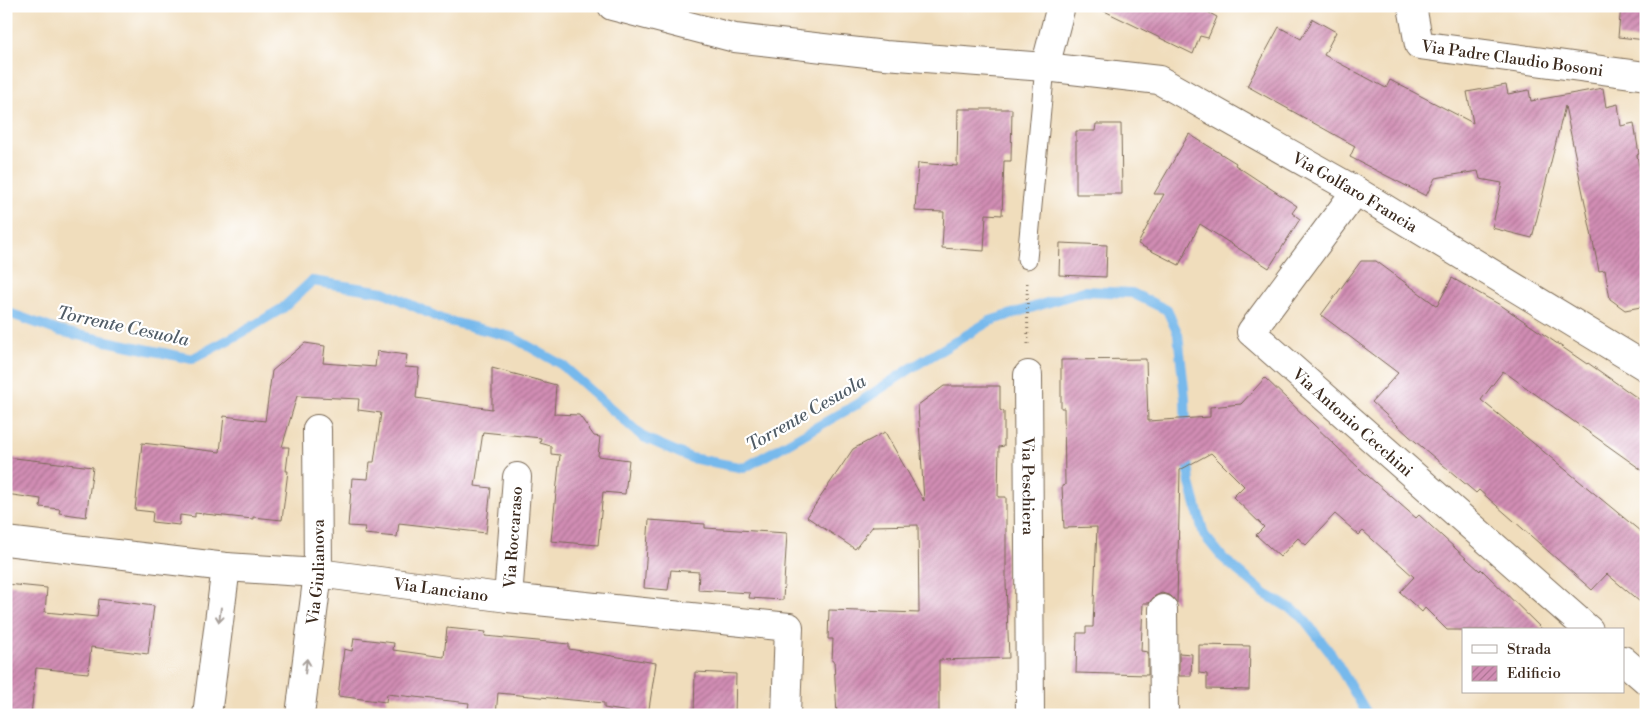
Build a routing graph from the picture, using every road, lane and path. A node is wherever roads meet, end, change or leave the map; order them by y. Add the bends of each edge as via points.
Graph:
1 (612, 6) edge
2 (1061, 6) edge
3 (1412, 6) edge
4 (1045, 67) junction
5 (1646, 76) edge
6 (1356, 191) junction
7 (1027, 259) joint
8 (1646, 367) edge
9 (1028, 375) joint
10 (317, 429) dead end
11 (517, 476) dead end
12 (6, 541) edge
13 (226, 567) junction
14 (318, 573) junction
15 (508, 598) junction
16 (1163, 609) dead end
17 (1586, 628) edge
18 (1624, 661) edge
19 (1646, 680) edge
20 (207, 715) edge
21 (300, 715) edge
22 (786, 715) edge
23 (1030, 715) edge
24 (1164, 715) edge

1 - 4 street, Via Golfaro Francia via 735,38 885,55
2 - 4 street
3 - 5 street, Via Padre Claudio Bosoni via 1419,45
4 - 6 street, Via Golfaro Francia via 1159,80
4 - 7 lane
6 - 8 street, Via Golfaro Francia
6 - 17 street, Via Antonio Cecchini via 1251,332
7 - 9 path
9 - 23 street, Via Peschiera
10 - 14 street, Via Giulianova
11 - 15 street, Via Roccaraso
12 - 13 street, Via Lanciano
13 - 14 street, Via Lanciano
13 -> 20 street
14 - 15 street, Via Lanciano
21 -> 14 street, Via Giulianova
15 - 22 street, Via Lanciano via 789,627
16 - 24 street
18 - 19 street

